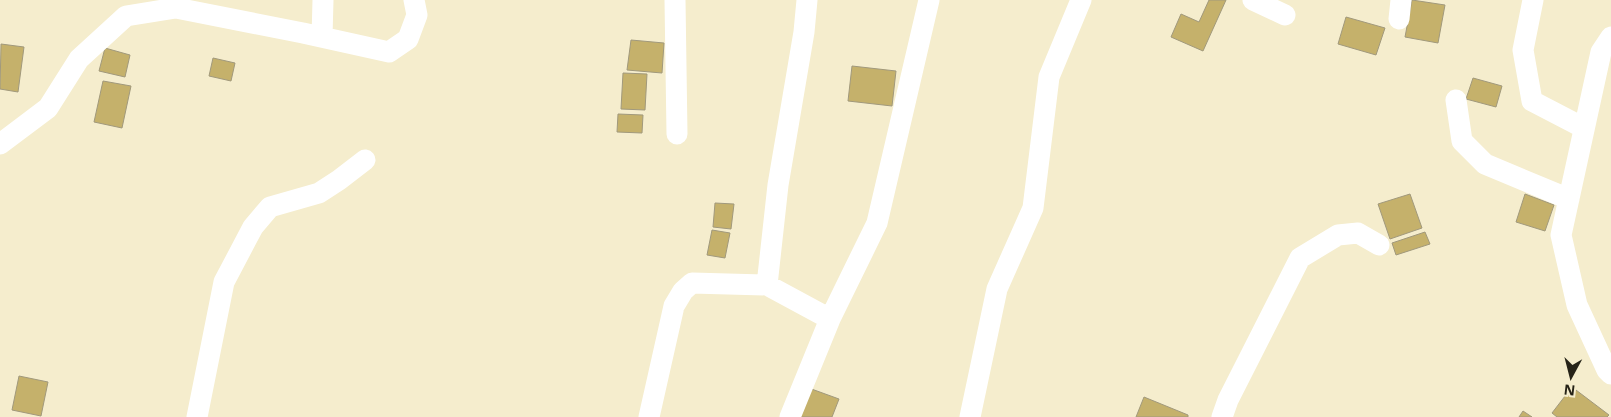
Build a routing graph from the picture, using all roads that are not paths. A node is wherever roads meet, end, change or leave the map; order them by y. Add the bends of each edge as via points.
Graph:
1 (323, 0) edge
2 (414, 0) edge
3 (675, 0) edge
4 (807, 0) edge
5 (930, 0) edge
6 (1081, 0) edge
7 (1253, 0) edge
8 (1533, 0) edge
9 (1285, 15) dead end
10 (1611, 37) edge
11 (322, 38) junction
12 (1456, 100) dead end
13 (1584, 128) junction
14 (677, 134) dead end
15 (0, 144) edge
16 (365, 160) dead end
17 (1569, 199) junction
18 (1378, 246) dead end
19 (767, 286) junction
20 (830, 319) junction
21 (1610, 372) edge
22 (197, 417) edge
23 (649, 417) edge
24 (790, 417) edge
25 (970, 417) edge
26 (1222, 417) edge

1 - 11 street
2 - 11 street via 417,15 408,40 389,52
3 - 14 street
4 - 19 street via 778,185
5 - 20 street via 877,223
6 - 25 street via 1049,77 1032,208 997,289
7 - 9 street
8 - 13 street via 1523,50 1532,101
10 - 13 street via 1601,52
11 - 15 street via 176,8 126,16 80,59 48,108
12 - 17 street via 1462,141 1485,164
13 - 17 street
16 - 22 street via 319,193 270,207 252,227 224,282
17 - 21 street via 1561,235 1577,305
18 - 26 street via 1358,233 1338,235 1300,258
19 - 20 street
19 - 23 street via 692,282 683,291 674,306
20 - 24 street

